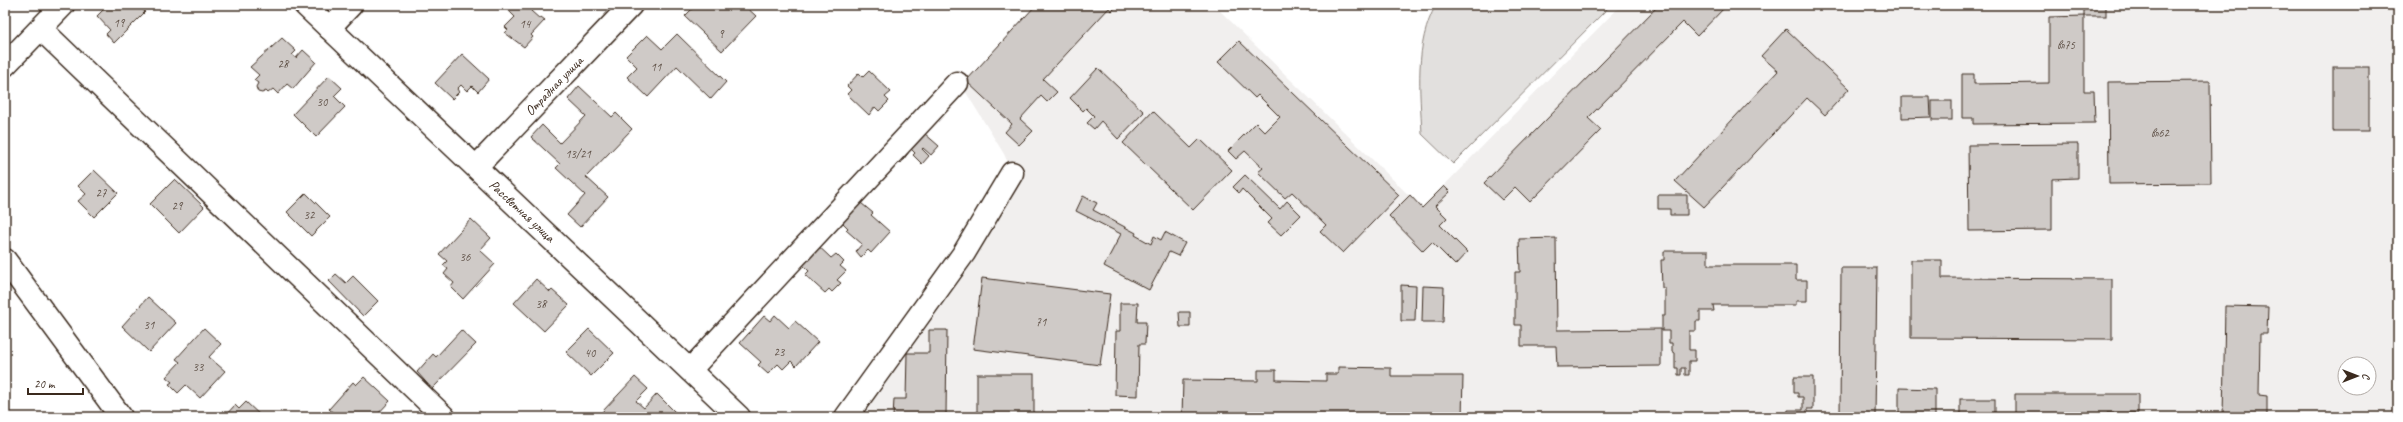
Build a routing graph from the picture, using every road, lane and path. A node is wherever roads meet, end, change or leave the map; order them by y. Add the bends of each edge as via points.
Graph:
1 (63, 5) edge
2 (305, 5) edge
3 (351, 5) edge
4 (631, 5) edge
5 (329, 28) junction
6 (40, 29) junction
7 (5, 66) edge
8 (957, 83) dead end
9 (476, 167) junction
10 (1012, 173) dead end
11 (5, 260) edge
12 (690, 370) junction
13 (121, 417) edge
14 (444, 417) edge
15 (739, 417) edge
16 (846, 417) edge

1 - 6 street
2 - 5 street, Рассветная улица
3 - 5 street
4 - 9 street, Отрадная улица
5 - 9 street, Рассветная улица
6 - 7 street
6 - 14 street
8 - 12 street
9 - 12 street, Рассветная улица
10 - 16 street via 964,253
11 - 13 street
12 - 15 street, Рассветная улица

